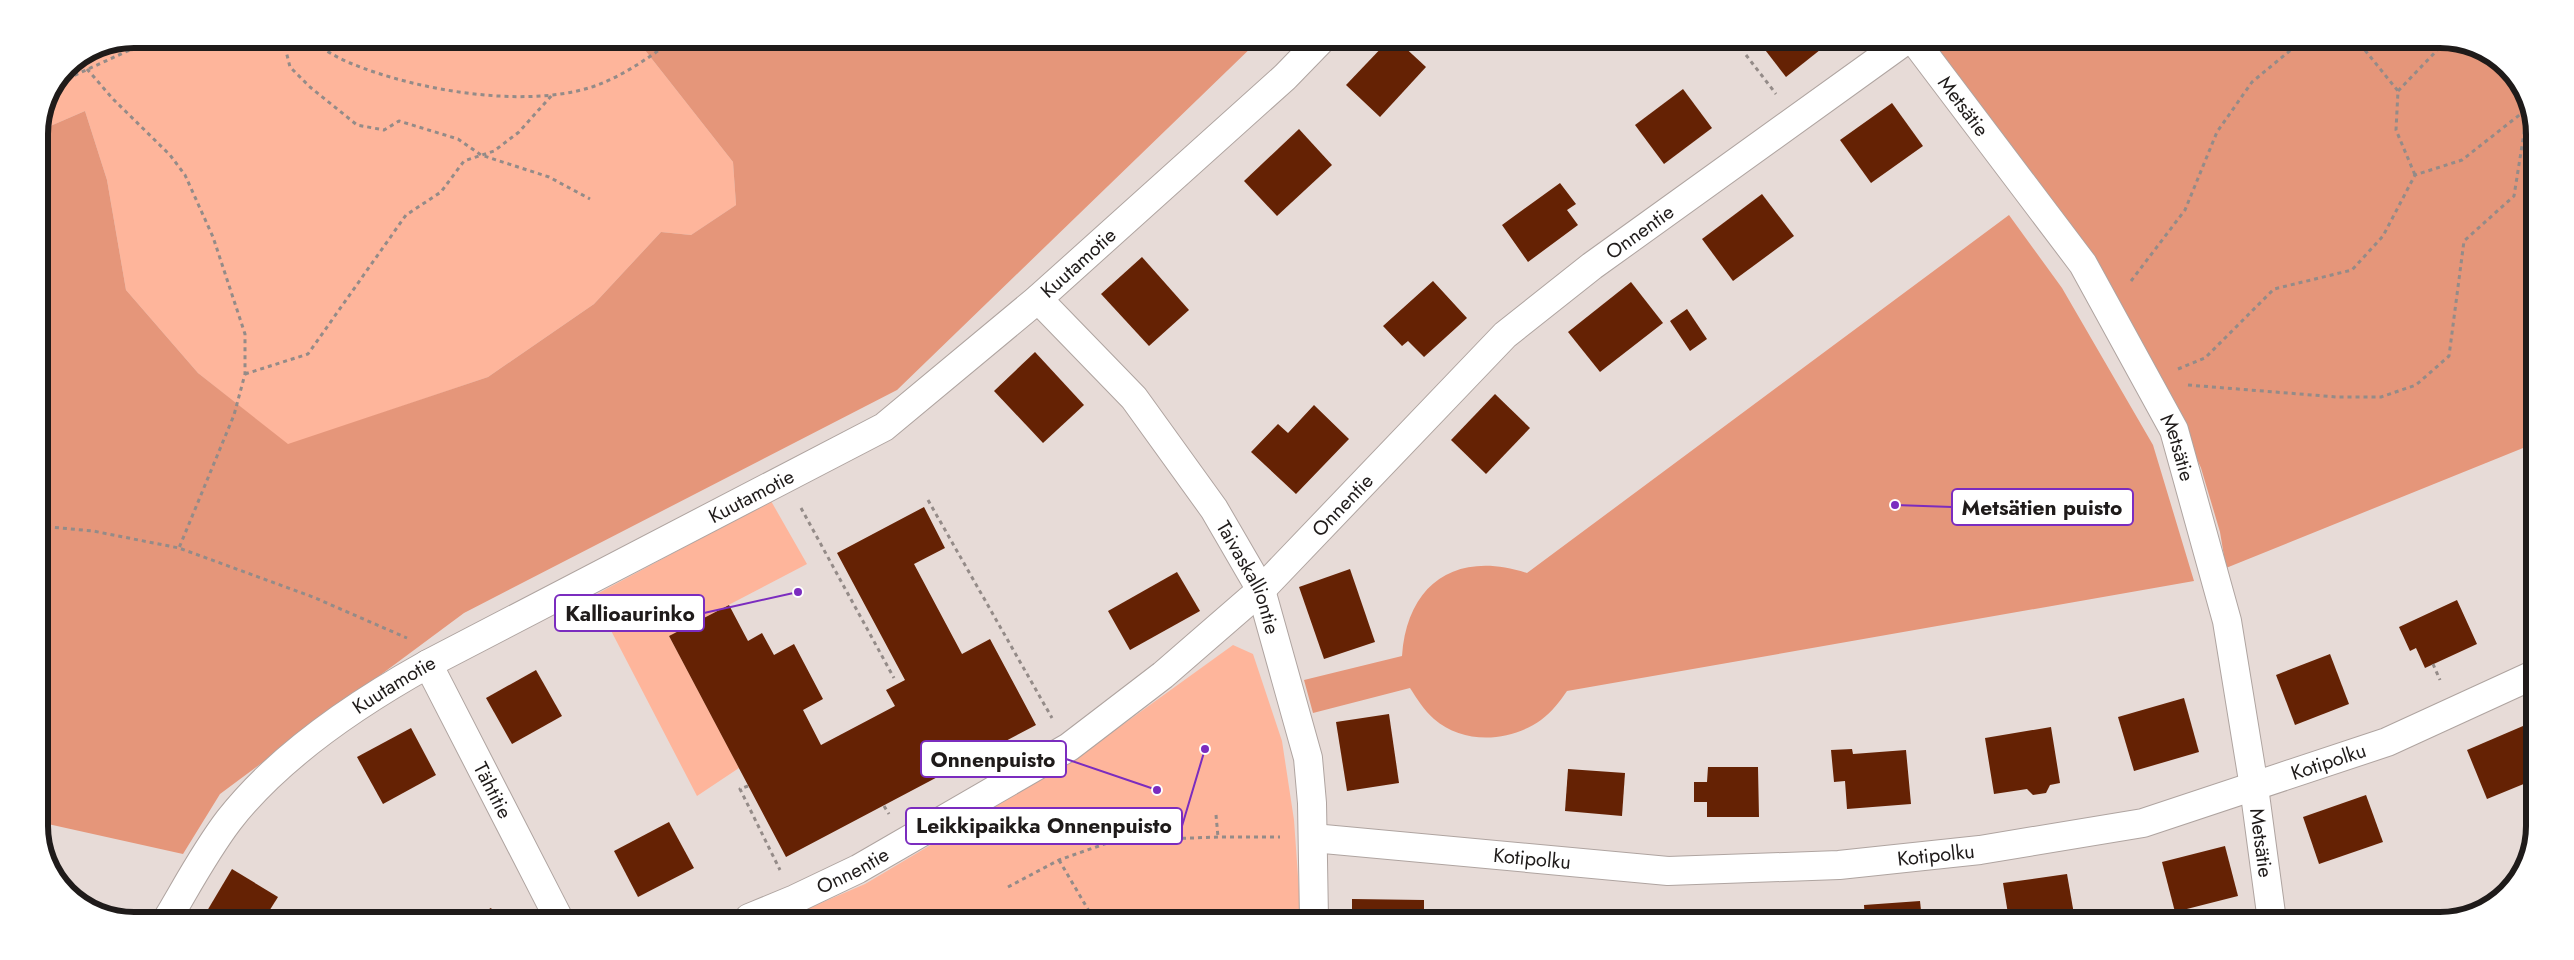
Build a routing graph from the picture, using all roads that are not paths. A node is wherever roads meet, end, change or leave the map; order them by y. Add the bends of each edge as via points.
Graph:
1 (1313, 48) edge
2 (1895, 48) edge
3 (1920, 48) edge
4 (1038, 299) junction
5 (1261, 590) junction
6 (428, 664) junction
7 (2526, 678) edge
8 (2254, 787) junction
9 (1313, 838) junction
10 (171, 912) edge
11 (555, 912) edge
12 (764, 912) edge
13 (1314, 912) edge
14 (2271, 912) edge

1 - 4 street, Kuutamotie
2 - 5 street, Onnentie via 1592,266 1505,335
3 - 8 street, Metsätie via 2083,264 2174,430 2227,621
4 - 5 street, Taivaskalliontie via 1134,398 1214,509
4 - 6 street, Kuutamotie via 884,427
5 - 9 street, Taivaskalliontie via 1308,758
5 - 12 street, Onnentie via 1164,675 1069,747 858,869
6 - 10 street, Kuutamotie via 333,724 257,788 212,845
6 - 11 street, Tähtitie
7 - 8 street, Kotipolku via 2387,742
8 - 9 street, Kotipolku via 2143,823 1980,850 1838,865 1668,872
8 - 14 street, Metsätie
9 - 13 street, Taivaskalliontie

